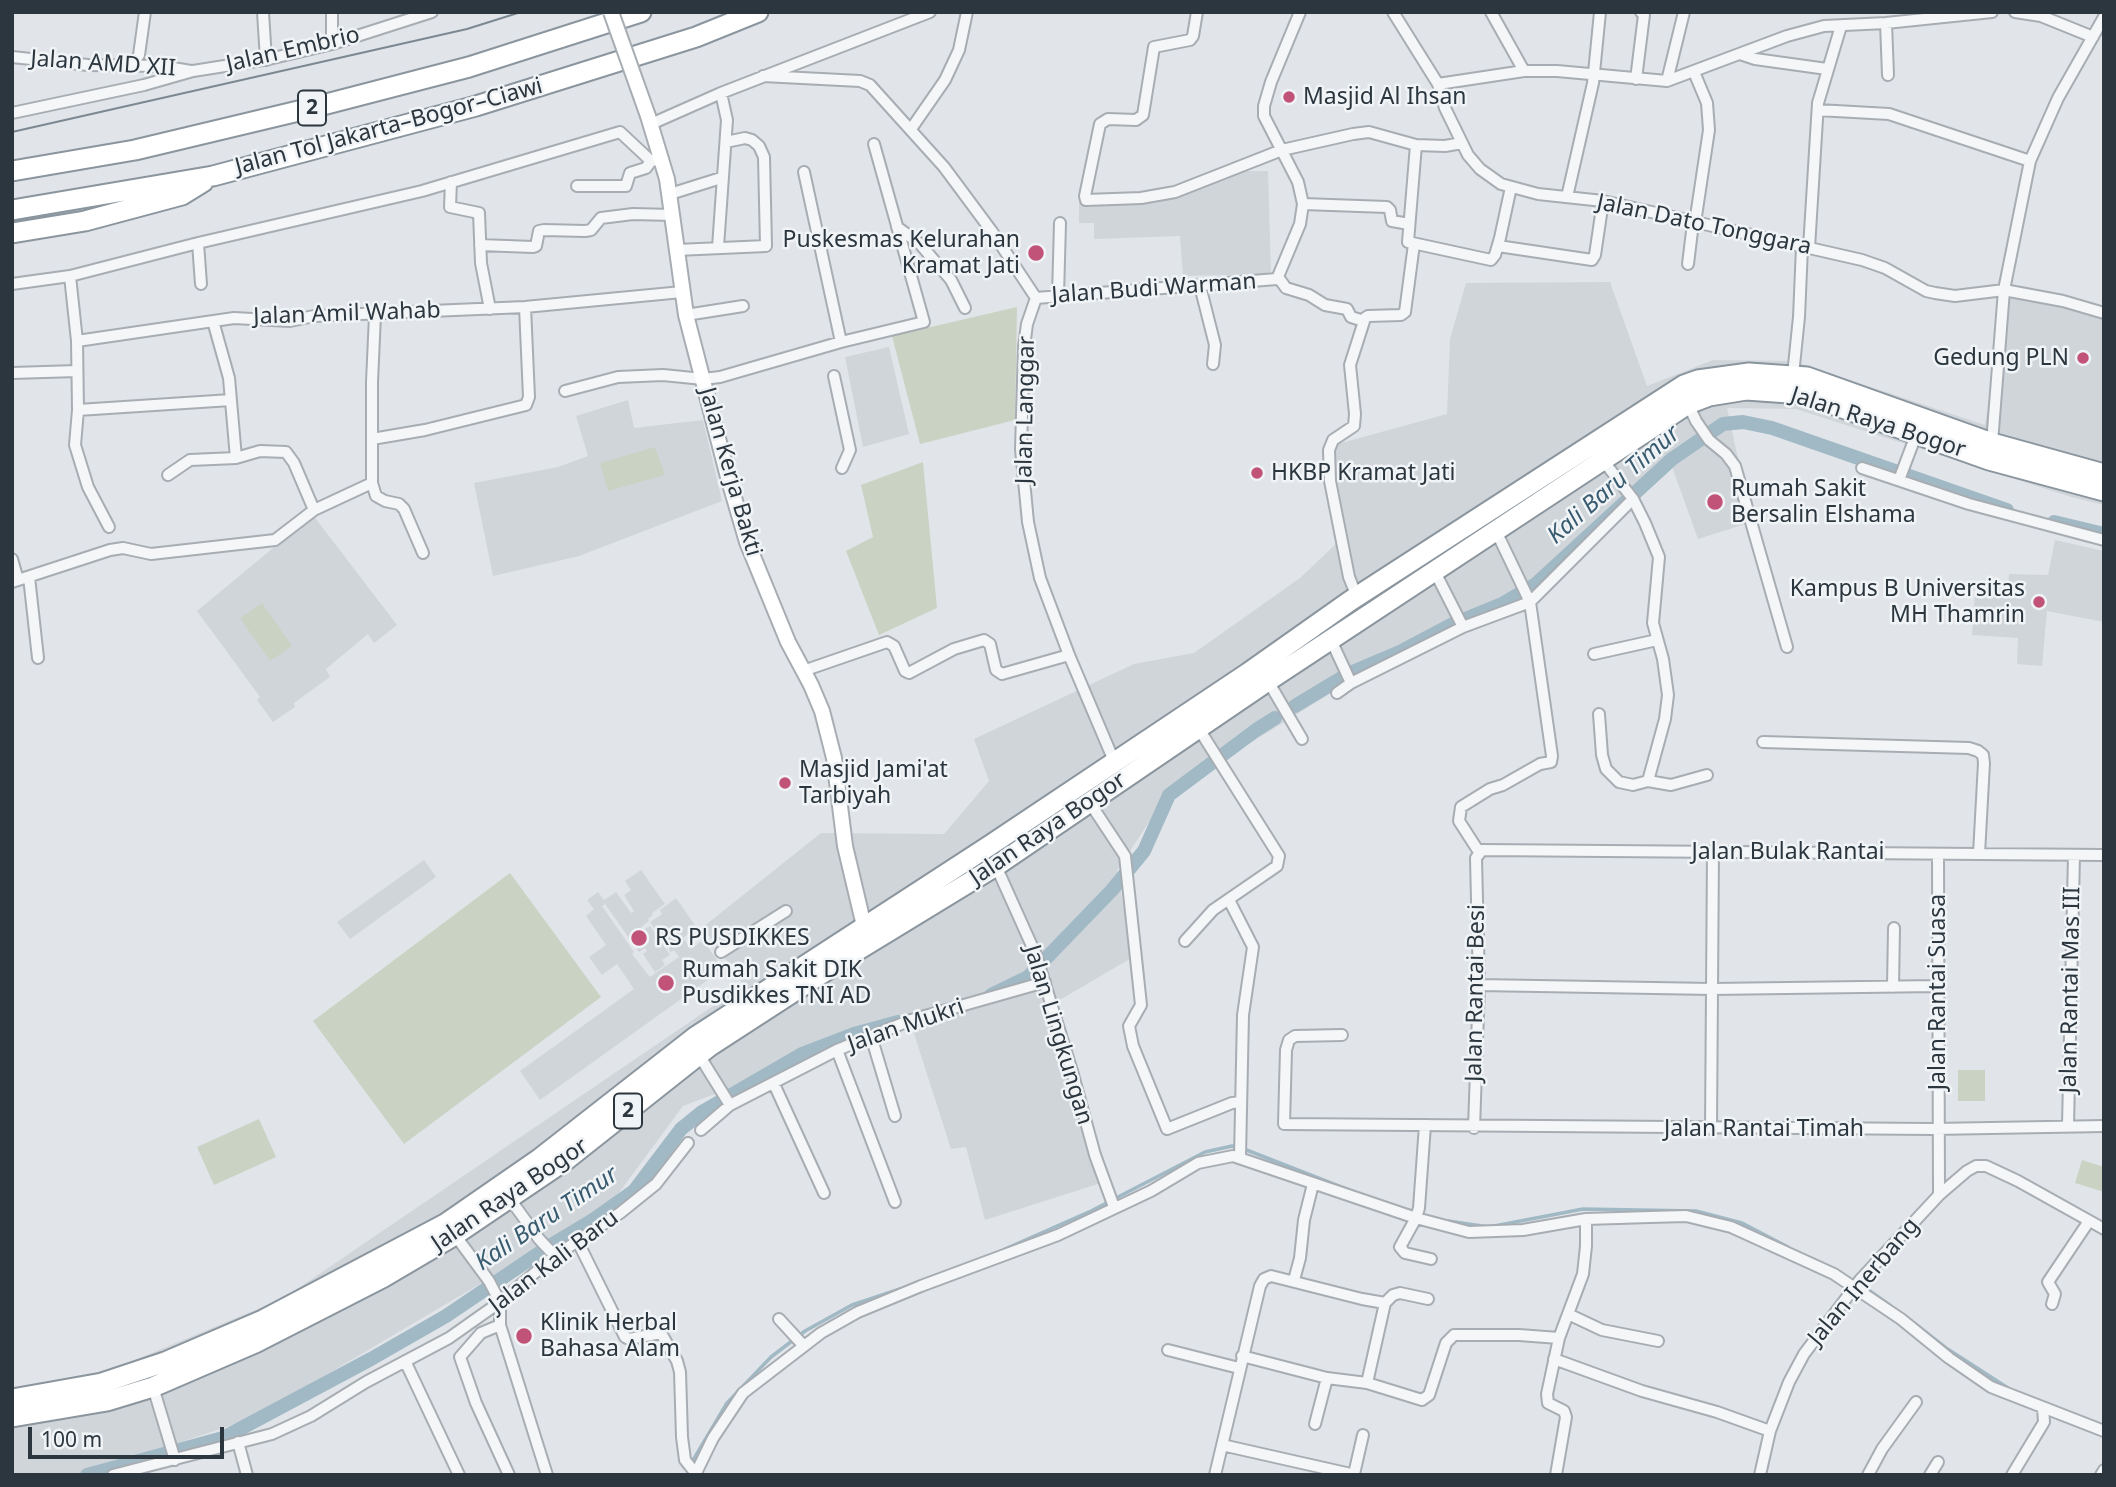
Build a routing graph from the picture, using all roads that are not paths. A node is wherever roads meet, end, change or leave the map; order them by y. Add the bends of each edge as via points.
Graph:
1 (145, 12) edge
2 (263, 12) edge
3 (332, 12) edge
4 (432, 12) edge
5 (611, 12) edge
6 (641, 12) edge
7 (758, 12) edge
8 (930, 12) edge
9 (967, 12) edge
10 (1197, 12) edge
11 (1300, 12) edge
12 (1393, 12) edge
13 (1490, 12) edge
14 (1600, 12) edge
15 (1641, 12) edge
16 (1684, 12) edge
17 (1826, 12) edge
18 (1992, 12) edge
19 (2015, 12) edge
20 (1904, 16) edge
21 (2054, 16) edge
22 (2104, 17) edge
23 (1885, 23) junction
24 (1824, 26) junction
25 (1841, 26) junction
26 (2093, 37) junction
27 (331, 44) junction
28 (1740, 54) junction
29 (12, 57) edge
30 (266, 60) junction
31 (132, 64) junction
32 (1827, 69) junction
33 (194, 71) junction
34 (1524, 71) junction
35 (1694, 72) junction
36 (1594, 75) junction
37 (1888, 75) dead end
38 (763, 76) junction
39 (1636, 79) junction
40 (1667, 81) junction
41 (1438, 84) junction
42 (721, 93) junction
43 (1818, 110) junction
44 (12, 113) edge
45 (650, 120) junction
46 (911, 129) junction
47 (726, 142) junction
48 (1462, 143) junction
49 (874, 144) dead end
50 (1416, 145) junction
51 (1282, 150) junction
52 (657, 160) junction
53 (2030, 162) junction
54 (12, 171) edge
55 (804, 172) dead end
56 (212, 176) junction
57 (721, 178) junction
58 (451, 182) junction
59 (577, 186) dead end
60 (1511, 187) junction
61 (670, 194) junction
62 (1567, 197) junction
63 (1603, 201) junction
64 (1303, 204) junction
65 (12, 209) edge
66 (672, 215) junction
67 (1060, 223) dead end
68 (1694, 223) junction
69 (1409, 224) junction
70 (897, 227) junction
71 (12, 233) edge
72 (198, 243) junction
73 (1414, 244) junction
74 (480, 245) junction
75 (1498, 246) junction
76 (718, 247) junction
77 (1806, 247) junction
78 (677, 250) junction
79 (1688, 264) dead end
80 (70, 276) junction
81 (1278, 277) junction
82 (12, 284) edge
83 (201, 284) dead end
84 (1200, 286) junction
85 (2004, 290) junction
86 (682, 292) junction
87 (1058, 296) junction
88 (1037, 298) junction
89 (743, 306) dead end
90 (525, 307) junction
91 (490, 309) junction
92 (965, 309) dead end
93 (2104, 313) edge
94 (375, 315) junction
95 (686, 315) junction
96 (1365, 319) junction
97 (213, 321) junction
98 (77, 341) junction
99 (841, 342) junction
100 (1213, 364) dead end
101 (78, 371) junction
102 (12, 373) edge
103 (1793, 375) junction
104 (834, 376) dead end
105 (703, 379) junction
106 (565, 391) dead end
107 (231, 400) junction
108 (78, 411) junction
109 (1692, 412) junction
110 (1916, 435) junction
111 (372, 439) junction
112 (1992, 443) junction
113 (236, 458) junction
114 (1602, 459) junction
115 (842, 468) dead end
116 (1862, 468) dead end
117 (1902, 474) junction
118 (2104, 474) edge
119 (168, 475) dead end
120 (372, 484) junction
121 (2104, 491) edge
122 (1632, 498) junction
123 (314, 510) junction
124 (109, 527) dead end
125 (1496, 531) junction
126 (2104, 540) edge
127 (424, 553) dead end
128 (12, 559) edge
129 (1435, 572) junction
130 (29, 577) junction
131 (15, 581) edge
132 (1357, 597) junction
133 (1530, 599) junction
134 (1461, 623) junction
135 (1331, 640) junction
136 (1657, 640) junction
137 (1787, 647) dead end
138 (1594, 654) dead end
139 (1069, 655) junction
140 (38, 658) dead end
141 (1285, 659) junction
142 (803, 671) junction
143 (1258, 681) junction
144 (1351, 684) junction
145 (1337, 693) dead end
146 (1599, 714) dead end
147 (1201, 731) junction
148 (1302, 739) dead end
149 (1763, 742) dead end
150 (1114, 761) junction
151 (1707, 775) dead end
152 (1648, 781) junction
153 (1090, 803) junction
154 (1713, 852) junction
155 (1938, 854) junction
156 (1979, 854) junction
157 (1478, 855) junction
158 (2074, 855) junction
159 (2104, 855) edge
160 (996, 866) junction
161 (1229, 900) junction
162 (786, 911) dead end
163 (1894, 928) dead end
164 (868, 934) junction
165 (1185, 941) dead end
166 (721, 952) dead end
167 (1044, 980) junction
168 (1479, 985) junction
169 (1937, 986) junction
170 (1893, 987) junction
171 (1712, 989) junction
172 (755, 1006) junction
173 (1342, 1035) dead end
174 (871, 1036) junction
175 (836, 1050) junction
176 (699, 1055) junction
177 (774, 1084) junction
178 (1241, 1102) junction
179 (730, 1105) junction
180 (895, 1116) dead end
181 (1425, 1125) junction
182 (2068, 1125) junction
183 (2104, 1126) edge
184 (1474, 1128) junction
185 (1711, 1129) junction
186 (1939, 1129) junction
187 (701, 1130) dead end
188 (688, 1143) dead end
189 (561, 1153) junction
190 (1240, 1157) junction
191 (1312, 1184) junction
192 (824, 1193) dead end
193 (1939, 1195) junction
194 (510, 1199) junction
195 (895, 1202) dead end
196 (1112, 1203) junction
197 (1417, 1214) junction
198 (1586, 1219) junction
199 (2089, 1221) junction
200 (2104, 1228) edge
201 (456, 1235) junction
202 (577, 1240) junction
203 (555, 1255) junction
204 (1431, 1259) dead end
205 (1294, 1280) junction
206 (1857, 1284) junction
207 (1428, 1299) dead end
208 (499, 1300) junction
209 (1385, 1303) junction
210 (2052, 1304) dead end
211 (1568, 1314) junction
212 (779, 1319) dead end
213 (500, 1325) junction
214 (1559, 1338) junction
215 (799, 1341) junction
216 (1658, 1341) dead end
217 (1168, 1350) dead end
218 (1242, 1356) junction
219 (1554, 1359) junction
220 (405, 1361) junction
221 (1239, 1368) junction
222 (1328, 1378) junction
223 (1367, 1383) junction
224 (153, 1387) junction
225 (12, 1399) edge
226 (1916, 1402) dead end
227 (2043, 1408) junction
228 (12, 1418) edge
229 (1315, 1424) dead end
230 (1770, 1431) junction
231 (2104, 1431) edge
232 (1363, 1435) dead end
233 (239, 1442) junction
234 (1222, 1445) junction
235 (174, 1458) junction
236 (1938, 1462) dead end
237 (2104, 1470) edge
238 (145, 1471) edge
239 (695, 1473) edge
240 (119, 1474) edge
241 (247, 1475) edge
242 (459, 1475) edge
243 (509, 1475) edge
244 (547, 1475) edge
245 (1215, 1475) edge
246 (1355, 1475) edge
247 (1556, 1475) edge
248 (1760, 1475) edge
249 (1868, 1475) edge
250 (1930, 1475) edge
251 (2012, 1475) edge
252 (2101, 1475) edge

1 - 31 street via 139,55
2 - 30 street
3 - 27 street
4 - 27 street, Jalan Embrio
5 - 45 street, Jalan Kerja Bakti, bridge
6 - 54 highway, Jalan Tol Jakarta–Bogor–Ciawi / 2 via 469,67 311,108 135,150
7 - 56 highway, Jalan Tol Jakarta–Bogor–Ciawi / 2 via 696,37 476,106
8 - 38 street
9 - 46 street via 959,50 945,80
10 - 51 street via 1190,40 1154,47 1143,115 1100,124 1086,200 1174,192
11 - 51 street via 1264,106 1270,132
12 - 41 street, Jalan Dato Tonggara
13 - 34 street
14 - 36 street
15 - 39 street
16 - 40 street
17 - 24 street
18 - 20 street
19 - 21 street
20 - 23 street
21 - 26 street
22 - 26 street
23 - 25 street
23 - 37 street
24 - 25 street
24 - 28 street
25 - 32 street
26 - 53 street via 2058,98
27 - 30 street, Jalan Embrio
28 - 32 street
28 - 35 street
29 - 31 street, Jalan AMD XII via 88,65
30 - 33 street, Jalan Embrio
31 - 33 street, Jalan AMD XII
32 - 43 street
33 - 44 street
34 - 36 street
34 - 41 street
35 - 40 street
35 - 68 street via 1707,103 1709,130
36 - 39 street
36 - 62 street
38 - 42 street
38 - 46 street via 865,82
39 - 40 street
41 - 48 street, Jalan Dato Tonggara
42 - 45 street
42 - 47 street
43 - 53 street via 1889,114
43 - 77 street
45 - 52 street, Jalan Kerja Bakti
46 - 88 street via 944,167
47 - 57 street
47 - 76 street via 752,140 764,156 766,246
48 - 50 street
48 - 60 street, Jalan Dato Tonggara via 1480,169
49 - 70 street
50 - 51 street via 1361,132
50 - 69 street
51 - 64 street
52 - 58 street via 620,132
52 - 59 street via 630,173 626,186
52 - 61 street, Jalan Kerja Bakti
53 - 85 street
55 - 99 street
56 - 65 highway, Jalan Tol Jakarta–Bogor–Ciawi / 2
56 - 71 highway via 182,195 85,221
57 - 61 street
57 - 76 street
58 - 72 street
58 - 74 street via 450,207 479,213
60 - 62 street, Jalan Dato Tonggara
60 - 75 street
61 - 66 street, Jalan Kerja Bakti
62 - 63 street, Jalan Dato Tonggara
63 - 68 street, Jalan Dato Tonggara
63 - 75 street via 1592,260
64 - 69 street via 1387,206 1392,222
64 - 81 street, Jalan Budi Warman via 1300,224
66 - 74 street via 633,214 601,218 585,231 539,231 533,247
66 - 78 street, Jalan Kerja Bakti
67 - 87 street
68 - 77 street, Jalan Dato Tonggara
68 - 79 street
69 - 73 street via 1408,243
70 - 92 street via 920,244 951,280
70 - 99 street via 924,322
72 - 80 street
72 - 83 street
73 - 75 street via 1488,260 1494,258
73 - 96 street via 1405,312
74 - 91 street
76 - 78 street
77 - 85 street, Jalan Dato Tonggara via 1885,268 1926,291 1955,296
77 - 103 street
78 - 86 street, Jalan Kerja Bakti
80 - 82 street
80 - 98 street
81 - 84 street, Jalan Budi Warman
81 - 96 street via 1286,288
84 - 87 street, Jalan Budi Warman
84 - 100 street via 1215,345
85 - 93 street, Jalan Dato Tonggara
85 - 112 street
86 - 90 street, Jalan Amil Wahab
86 - 95 street, Jalan Kerja Bakti
87 - 88 street, Jalan Budi Warman
88 - 139 street, Jalan Langgar via 1024,347 1021,449 1028,522 1040,578
89 - 95 street
90 - 91 street, Jalan Amil Wahab
90 - 111 street via 526,405
91 - 94 street, Jalan Amil Wahab
94 - 97 street, Jalan Amil Wahab
94 - 111 street
95 - 105 street, Jalan Kerja Bakti
96 - 132 street via 1350,365 1354,426 1333,440 1329,450 1330,481
97 - 98 street, Jalan Amil Wahab
97 - 107 street
98 - 101 street
99 - 105 street
101 - 102 street
101 - 108 street
103 - 112 highway, Jalan Raya Bogor / 2 via 1825,382
103 - 132 highway, Jalan Raya Bogor / 2 via 1727,375 1684,385
104 - 115 street via 850,450
105 - 106 street via 618,377
105 - 142 street, Jalan Kerja Bakti via 747,542
107 - 108 street
107 - 113 street
108 - 124 street via 78,461
109 - 110 highway, Jalan Raya Bogor / 2 via 1709,396 1787,392
109 - 114 highway, Jalan Raya Bogor / 2
109 - 137 street via 1709,440 1735,466
110 - 117 street
110 - 121 highway, Jalan Raya Bogor / 2
111 - 120 street
112 - 118 highway, Jalan Raya Bogor / 2
113 - 119 street via 190,460
113 - 123 street via 260,450 286,452
114 - 122 street
114 - 125 highway, Jalan Raya Bogor / 2
116 - 117 street
117 - 126 street via 1969,504
120 - 123 street
120 - 127 street via 376,496 404,509
122 - 133 street
122 - 136 street via 1658,557 1652,612
123 - 130 street via 275,540 151,554 123,548
125 - 129 highway, Jalan Raya Bogor / 2
125 - 133 street
128 - 131 street
129 - 134 street
129 - 135 highway, Jalan Raya Bogor / 2
130 - 131 street
130 - 140 street
132 - 141 highway, Jalan Raya Bogor / 2
133 - 134 street
133 - 157 street via 1551,762 1461,807 1460,821
134 - 144 street
135 - 141 highway, Jalan Raya Bogor / 2
135 - 144 street
136 - 138 street
136 - 152 street via 1667,705
139 - 142 street via 1002,674 984,640 954,649 909,673 887,642
139 - 150 street, Jalan Langgar
141 - 143 highway, Jalan Raya Bogor / 2
142 - 164 street, Jalan Kerja Bakti via 822,711 834,758 845,846
143 - 147 highway, Jalan Raya Bogor / 2
143 - 148 street
143 - 150 highway, Jalan Raya Bogor / 2
144 - 145 street
146 - 152 street via 1606,769 1625,784
147 - 153 highway, Jalan Raya Bogor / 2
147 - 161 street via 1279,856 1277,866
149 - 156 street via 1978,751 1984,763
150 - 164 highway, Jalan Raya Bogor / 2
151 - 152 street via 1671,785
153 - 160 highway, Jalan Raya Bogor / 2
153 - 178 street via 1125,856 1141,1005 1129,1026 1167,1129
154 - 155 street, Jalan Bulak Rantai
154 - 157 street, Jalan Bulak Rantai via 1487,848
154 - 171 street
155 - 156 street, Jalan Bulak Rantai
155 - 169 street, Jalan Rantai Suasa
156 - 158 street, Jalan Bulak Rantai
157 - 168 street, Jalan Rantai Besi
158 - 159 street, Jalan Bulak Rantai
158 - 182 street, Jalan Rantai Mas III
160 - 164 highway, Jalan Raya Bogor / 2
160 - 167 street, Jalan Lingkungan
161 - 165 street via 1213,910
161 - 178 street via 1253,947 1244,1007
162 - 166 street
163 - 170 street
164 - 172 highway, Jalan Raya Bogor / 2
167 - 174 street, Jalan Mukri
167 - 196 street, Jalan Lingkungan
168 - 171 street
168 - 184 street, Jalan Rantai Besi
169 - 170 street
169 - 186 street, Jalan Rantai Suasa
170 - 171 street
171 - 185 street
172 - 176 highway, Jalan Raya Bogor / 2
172 - 189 highway, Jalan Raya Bogor / 2 via 695,1037
173 - 181 street, Jalan Rantai Timah via 1295,1035 1289,1040 1284,1124
174 - 175 street, Jalan Mukri
174 - 180 street
175 - 177 street, Jalan Mukri
175 - 195 street
176 - 179 street
176 - 189 highway, Jalan Raya Bogor / 2
177 - 179 street
177 - 192 street
178 - 190 street
179 - 187 street
181 - 184 street, Jalan Rantai Timah
181 - 197 street
182 - 183 street, Jalan Rantai Timah
182 - 186 street, Jalan Rantai Timah
184 - 185 street, Jalan Rantai Timah
185 - 186 street, Jalan Rantai Timah
186 - 193 street
188 - 202 street, Jalan Kali Baru via 656,1184
189 - 194 highway, Jalan Raya Bogor / 2
189 - 225 highway, Jalan Raya Bogor / 2 via 445,1224 263,1320 102,1383
190 - 191 street
190 - 196 street via 1198,1163 1151,1191
191 - 197 street
191 - 205 street
193 - 199 street, Jalan Inerbang via 1967,1171 1983,1166
193 - 206 street, Jalan Inerbang
194 - 201 highway, Jalan Raya Bogor / 2
194 - 203 street
196 - 215 street via 1058,1234 858,1312
197 - 198 street via 1481,1233
197 - 204 street via 1401,1251
198 - 206 street via 1700,1218 1731,1227
198 - 211 street via 1583,1274
199 - 200 street
199 - 210 street via 2048,1282 2055,1294
201 - 208 street
201 - 224 highway, Jalan Raya Bogor / 2 via 255,1343
202 - 203 street, Jalan Kali Baru
202 - 239 street via 625,1337 661,1333 677,1361 685,1460
203 - 208 street, Jalan Kali Baru
205 - 209 street
205 - 218 street via 1264,1279
206 - 227 street via 1991,1387
206 - 230 street, Jalan Inerbang via 1797,1366
207 - 209 street via 1400,1293
208 - 213 street
208 - 220 street, Jalan Kali Baru via 449,1338
209 - 223 street
211 - 214 street
211 - 216 street via 1602,1330
212 - 215 street
213 - 243 street via 481,1333 460,1357
213 - 244 street
214 - 219 street
214 - 223 street via 1454,1335 1425,1399
215 - 239 street via 743,1392
217 - 221 street
218 - 221 street
218 - 222 street
219 - 230 street
219 - 247 street via 1548,1403 1564,1411 1566,1417
220 - 233 street, Jalan Kali Baru via 311,1416 272,1434
220 - 242 street
221 - 234 street
222 - 223 street
222 - 229 street
224 - 228 highway, Jalan Raya Bogor / 2 via 107,1401
224 - 235 street
226 - 249 street
227 - 231 street
227 - 251 street via 2044,1422
230 - 248 street, Jalan Inerbang
232 - 246 street
233 - 235 street, Jalan Kali Baru
233 - 241 street
234 - 245 street
234 - 246 street
235 - 238 street, Jalan Kali Baru
236 - 250 street
237 - 252 street
238 - 240 street, Jalan Kali Baru

